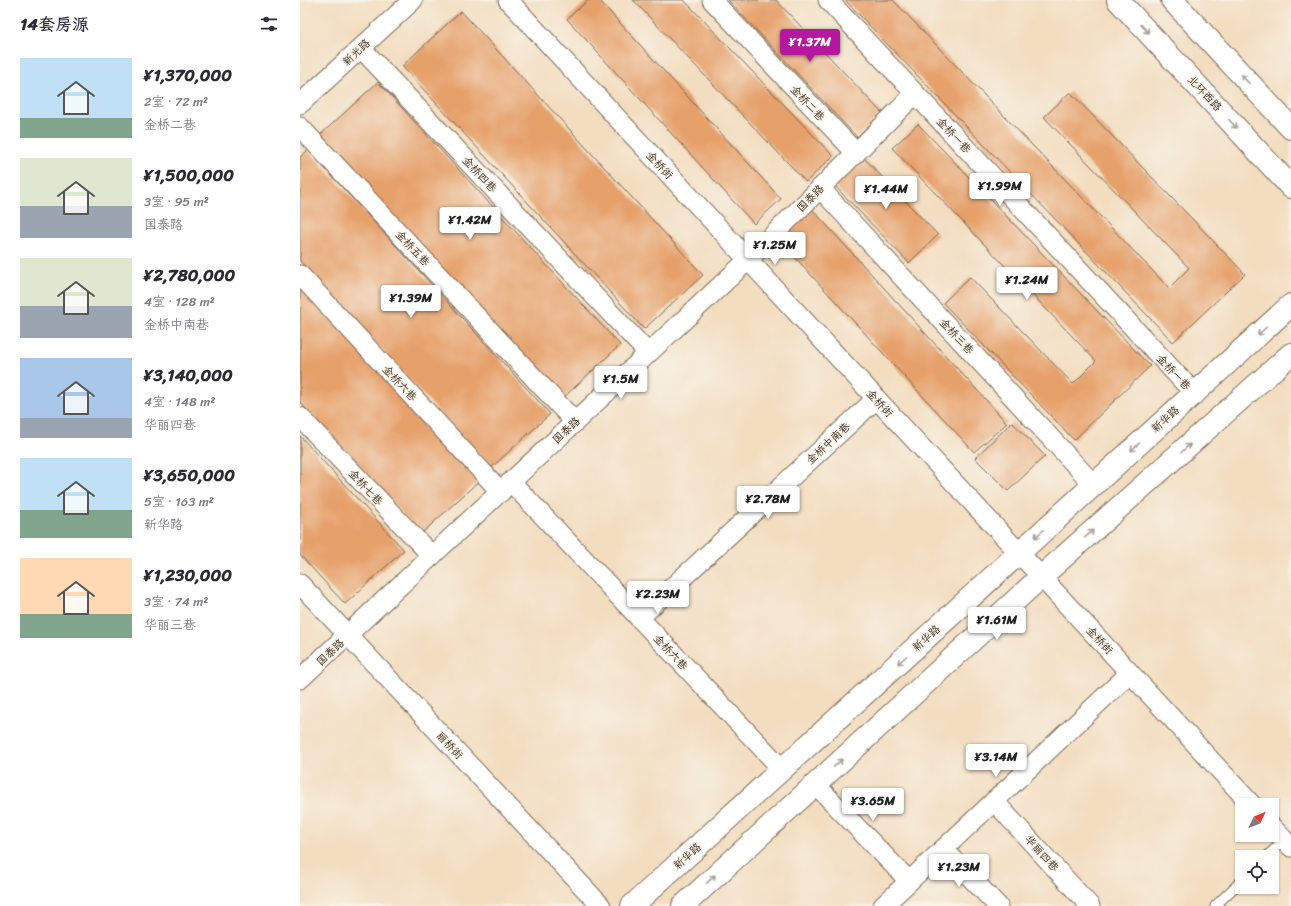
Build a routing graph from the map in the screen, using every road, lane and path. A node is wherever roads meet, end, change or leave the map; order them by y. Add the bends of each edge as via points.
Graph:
1 (413, 0) edge
2 (508, 0) edge
3 (712, 0) edge
4 (828, 0) edge
5 (1118, 0) edge
6 (1172, 0) edge
7 (361, 48) junction
8 (916, 94) junction
9 (300, 104) edge
10 (300, 127) edge
11 (1291, 128) edge
12 (856, 153) junction
13 (1291, 187) edge
14 (820, 188) junction
15 (748, 260) junction
16 (300, 275) edge
17 (1291, 304) edge
18 (648, 353) junction
19 (1291, 354) edge
20 (1194, 393) junction
21 (876, 399) junction
22 (300, 417) edge
23 (574, 422) junction
24 (1093, 484) junction
25 (506, 487) junction
26 (1019, 553) junction
27 (432, 556) junction
28 (1041, 577) junction
29 (300, 584) edge
30 (639, 618) junction
31 (347, 636) junction
32 (1130, 673) junction
33 (300, 679) edge
34 (782, 769) junction
35 (815, 784) junction
36 (1246, 798) edge
37 (994, 801) junction
38 (1282, 838) edge
39 (943, 849) junction
40 (1272, 850) edge
41 (909, 881) junction
42 (1235, 887) edge
43 (601, 906) edge
44 (632, 906) edge
45 (683, 906) edge
46 (883, 906) edge
47 (998, 906) edge
48 (1090, 906) edge
49 (1215, 906) edge

1 - 7 street, 新光路
2 - 15 street, 金桥街
3 - 12 street, 金桥二巷
4 - 8 street, 金桥一巷
5 -> 13 street, 北环西路
11 -> 6 street
7 - 9 street, 新光路
7 - 18 street, 金桥四巷
8 - 12 street, 国泰路
8 - 20 street, 金桥一巷
10 - 23 street, 金桥五巷
12 - 14 street, 国泰路
14 - 15 street, 国泰路
14 - 24 street, 金桥三巷
15 - 18 street, 国泰路
15 - 21 street, 金桥街
16 - 25 street, 金桥六巷
17 -> 20 street, 新华路
18 - 23 street, 国泰路
28 -> 19 street
20 -> 24 street, 新华路
21 - 26 street, 金桥街
21 - 30 street, 金桥中南巷
22 - 27 street, 金桥七巷
23 - 25 street, 国泰路
24 -> 26 street, 新华路
25 - 27 street, 国泰路
25 - 30 street, 金桥六巷
26 - 28 street, 金桥街
26 -> 34 street, 新华路
27 - 31 street, 国泰路
28 - 32 street, 金桥街
35 -> 28 street
29 - 31 street, 丽桥街
30 - 34 street, 金桥六巷
31 - 33 street, 国泰路
31 - 43 street, 丽桥街
32 - 36 street, 金桥街
32 - 37 street
34 - 44 street, 新华路
35 - 41 street
45 -> 35 street
37 - 39 street
37 - 48 street, 华丽四巷
38 - 40 lane
39 - 41 street
39 - 47 street
41 - 46 street
42 - 49 lane

